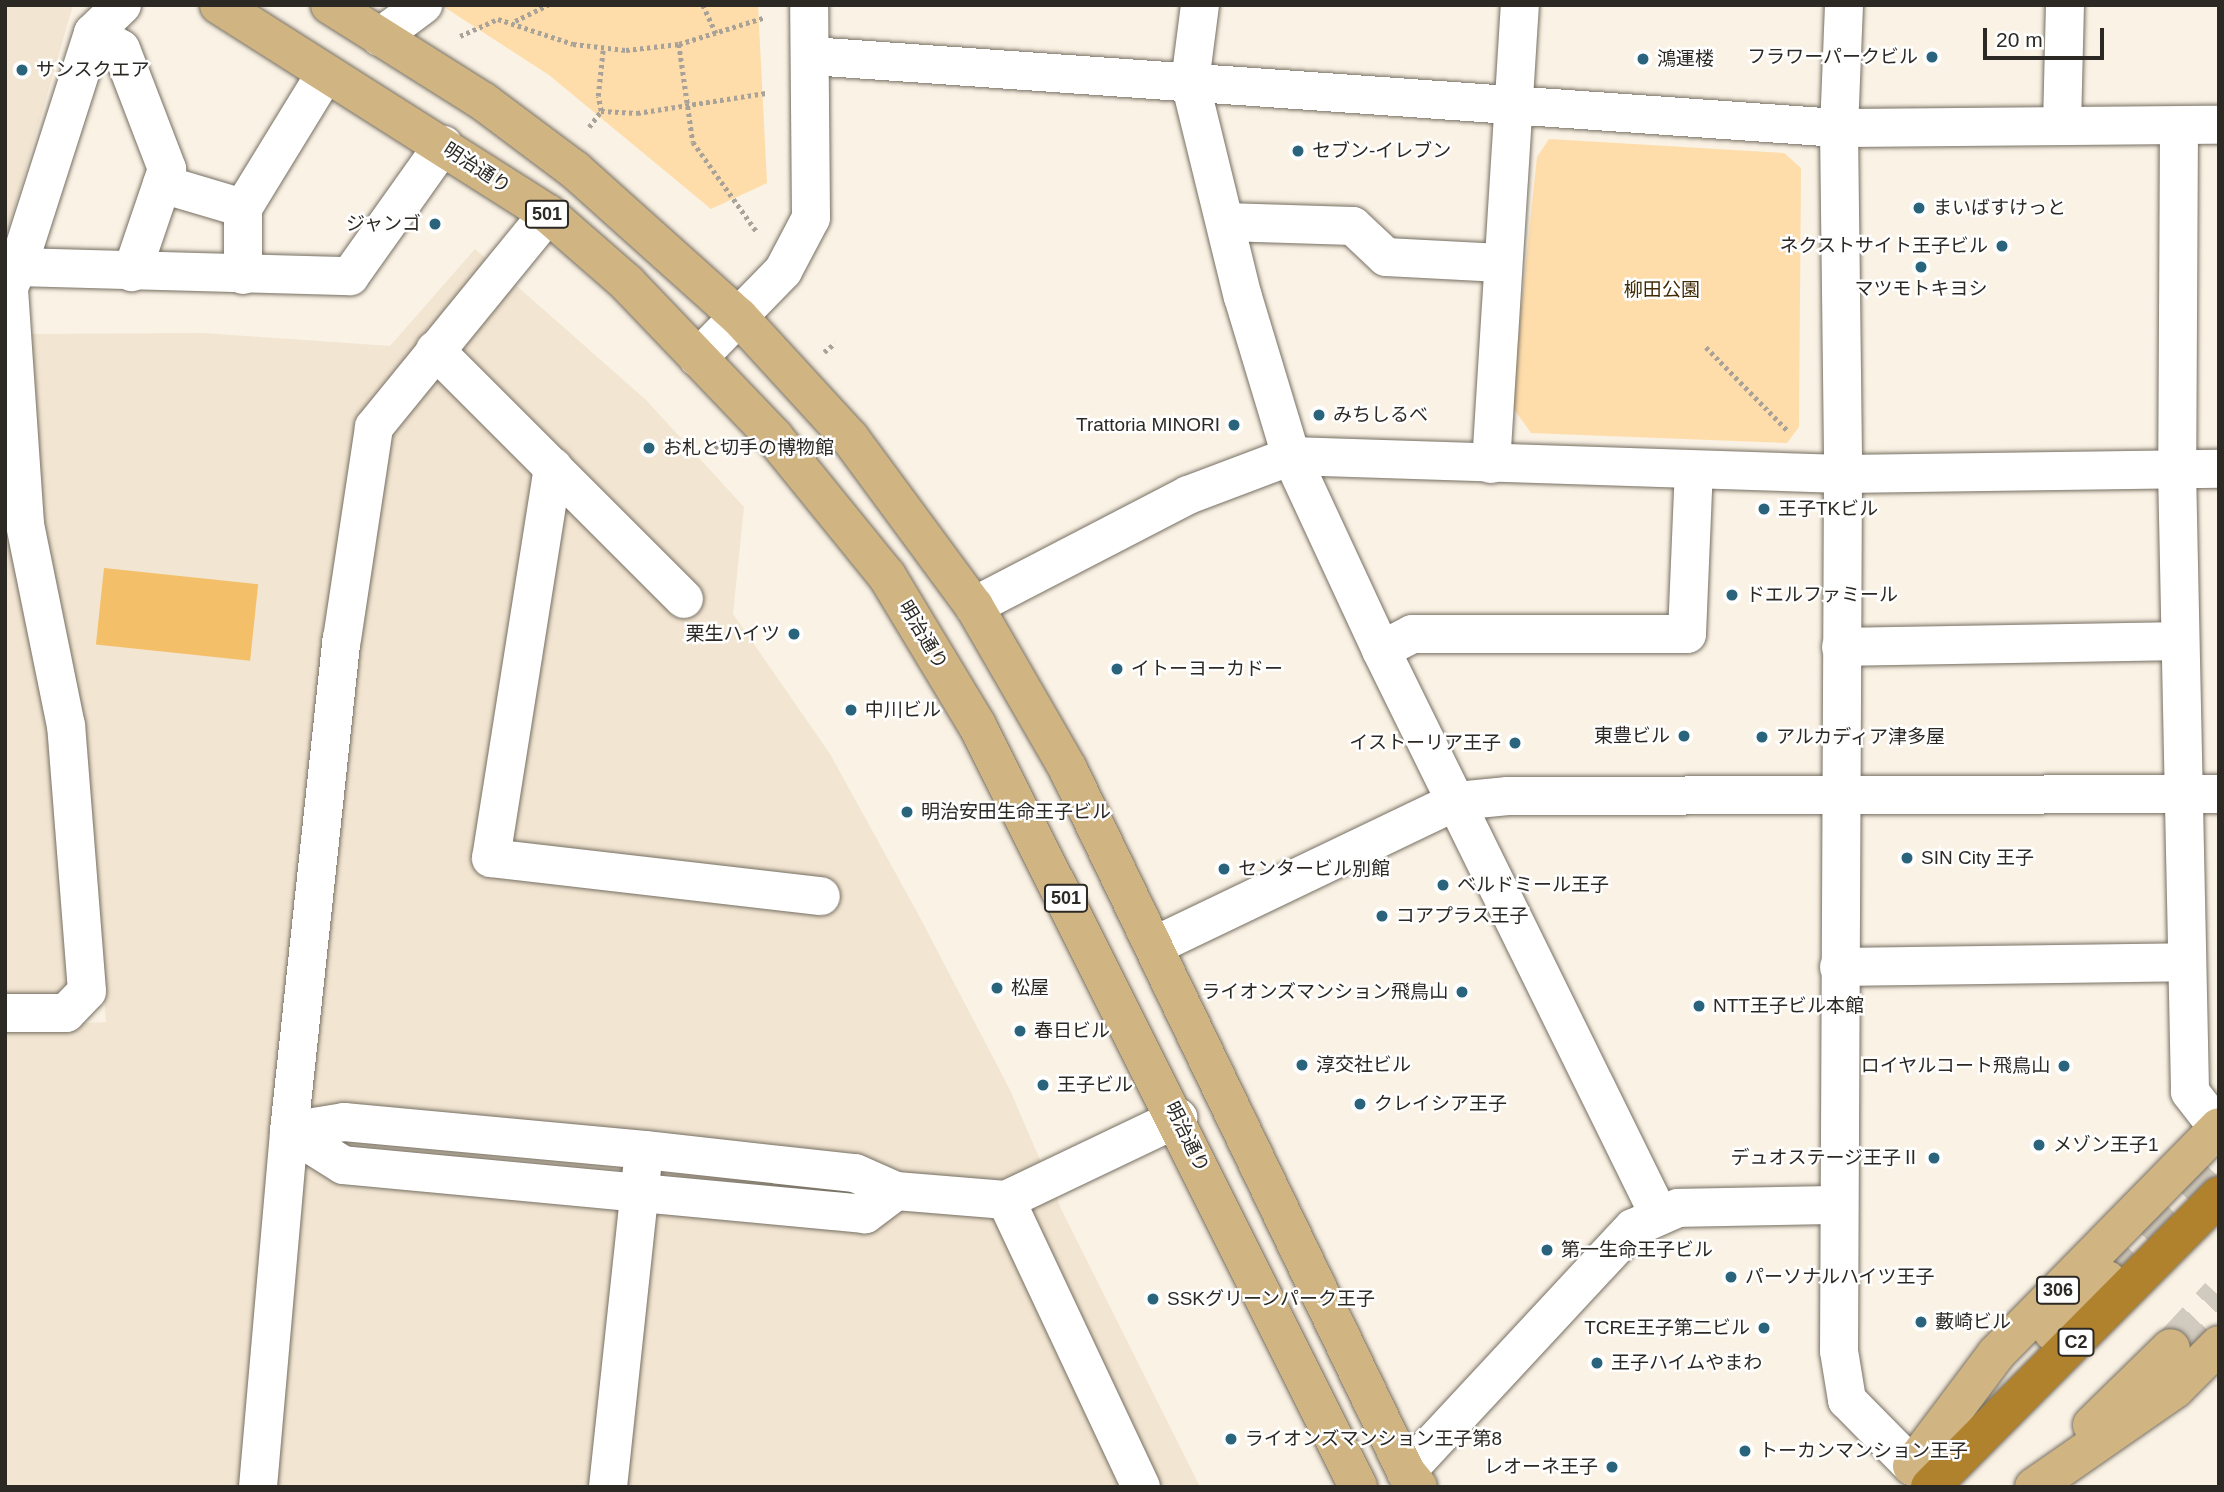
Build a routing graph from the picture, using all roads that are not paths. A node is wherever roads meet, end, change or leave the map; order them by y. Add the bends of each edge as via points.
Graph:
1 (122, 5) edge
2 (219, 5) edge
3 (330, 5) edge
4 (423, 5) edge
5 (808, 5) edge
6 (1200, 5) edge
7 (1520, 5) edge
8 (1844, 5) edge
9 (2065, 5) edge
10 (93, 33) junction
11 (380, 37) junction
12 (811, 56) junction
13 (325, 74) junction
14 (1190, 82) junction
15 (1511, 108) junction
16 (2219, 125) edge
17 (2062, 126) junction
18 (2179, 126) junction
19 (1839, 128) junction
20 (443, 145) junction
21 (163, 184) junction
22 (243, 208) junction
23 (548, 214) junction
24 (1225, 222) junction
25 (1501, 263) junction
26 (18, 267) junction
27 (132, 272) junction
28 (243, 275) junction
29 (739, 317) junction
30 (435, 349) junction
31 (698, 358) junction
32 (1291, 456) junction
33 (1491, 464) junction
34 (552, 467) junction
35 (2177, 469) junction
36 (2219, 469) edge
37 (1694, 470) junction
38 (1843, 474) junction
39 (684, 599) dead end
40 (974, 606) junction
41 (2180, 641) junction
42 (1841, 647) junction
43 (1381, 650) junction
44 (2202, 794) edge
45 (1841, 796) junction
46 (1457, 801) junction
47 (821, 896) dead end
48 (1154, 946) junction
49 (2186, 962) junction
50 (1839, 967) junction
51 (5, 1013) edge
52 (1178, 1118) junction
53 (2218, 1128) edge
54 (289, 1131) junction
55 (645, 1150) junction
56 (896, 1191) junction
57 (640, 1193) junction
58 (2219, 1196) edge
59 (1006, 1200) junction
60 (1839, 1205) junction
61 (1659, 1215) junction
62 (2219, 1221) edge
63 (2107, 1280) tunnel mouth
64 (2219, 1345) edge
65 (2171, 1348) tunnel mouth
66 (1412, 1480) edge
67 (1911, 1480) edge
68 (258, 1487) edge
69 (608, 1487) edge
70 (1141, 1487) edge
71 (1358, 1487) edge
72 (1953, 1487) edge
73 (2032, 1487) edge

1 - 10 street
2 - 13 main road, 明治通り / 501
3 - 11 main road, 501
4 - 11 street
5 - 12 street
6 - 14 street
7 - 15 street
8 - 19 street
9 - 17 street
10 - 21 street via 121,49 167,169
10 - 26 street
11 - 29 main road, 501 via 484,102 575,170
12 - 14 street
12 - 29 street via 811,218 783,271
13 - 20 main road, 明治通り / 501
13 - 22 street
14 - 15 street
14 - 24 street
15 - 19 street
15 - 25 street
16 - 18 street
17 - 18 street
17 - 19 street
18 - 35 street
19 - 38 street
20 - 23 main road, 明治通り / 501
20 - 28 street via 350,276
21 - 22 street
21 - 27 street
22 - 28 street
23 - 30 street
23 - 31 main road, 明治通り / 501 via 628,284
24 - 25 street via 1353,226 1386,257
24 - 32 street
25 - 33 street
26 - 27 street
26 - 51 street via 9,287 25,524 66,726 87,991 66,1013
27 - 28 street
29 - 31 street
29 - 40 main road, 501 via 850,438
30 - 34 street
30 - 54 street via 374,427 342,639
31 - 52 main road, 明治通り / 501 via 774,437 887,576 977,725
32 - 33 street
32 - 40 street via 1188,495
32 - 43 street
33 - 37 street
34 - 39 street
34 - 47 street via 491,858
35 - 36 street
35 - 38 street
35 - 41 street
37 - 38 street
37 - 43 street via 1687,634 1412,634
38 - 42 street
40 - 48 main road, 501 via 1068,769
41 - 42 street
41 - 44 street
42 - 45 street
43 - 46 street
44 - 45 street
44 - 49 street
45 - 46 street via 1508,796
45 - 50 street
46 - 48 street
46 - 61 street
48 - 66 main road, 501
49 - 50 street
49 - 53 street via 2190,1092
50 - 60 street
52 - 59 street
52 - 71 main road, 明治通り / 501
53 - 67 main road, 306 via 1996,1353
54 - 55 street via 344,1122
54 - 57 street via 342,1164
54 - 68 street
55 - 56 street via 855,1173
55 - 57 street
56 - 57 street via 865,1214
56 - 59 street
57 - 69 street
58 - 67 highway, C2
59 - 70 street
60 - 61 street via 1678,1208
60 - 67 street via 1839,1351 1847,1400
61 - 66 street via 1633,1228
62 - 72 highway, C2
63 - 67 main road, 306
64 - 73 main road via 2175,1390
65 - 73 main road

